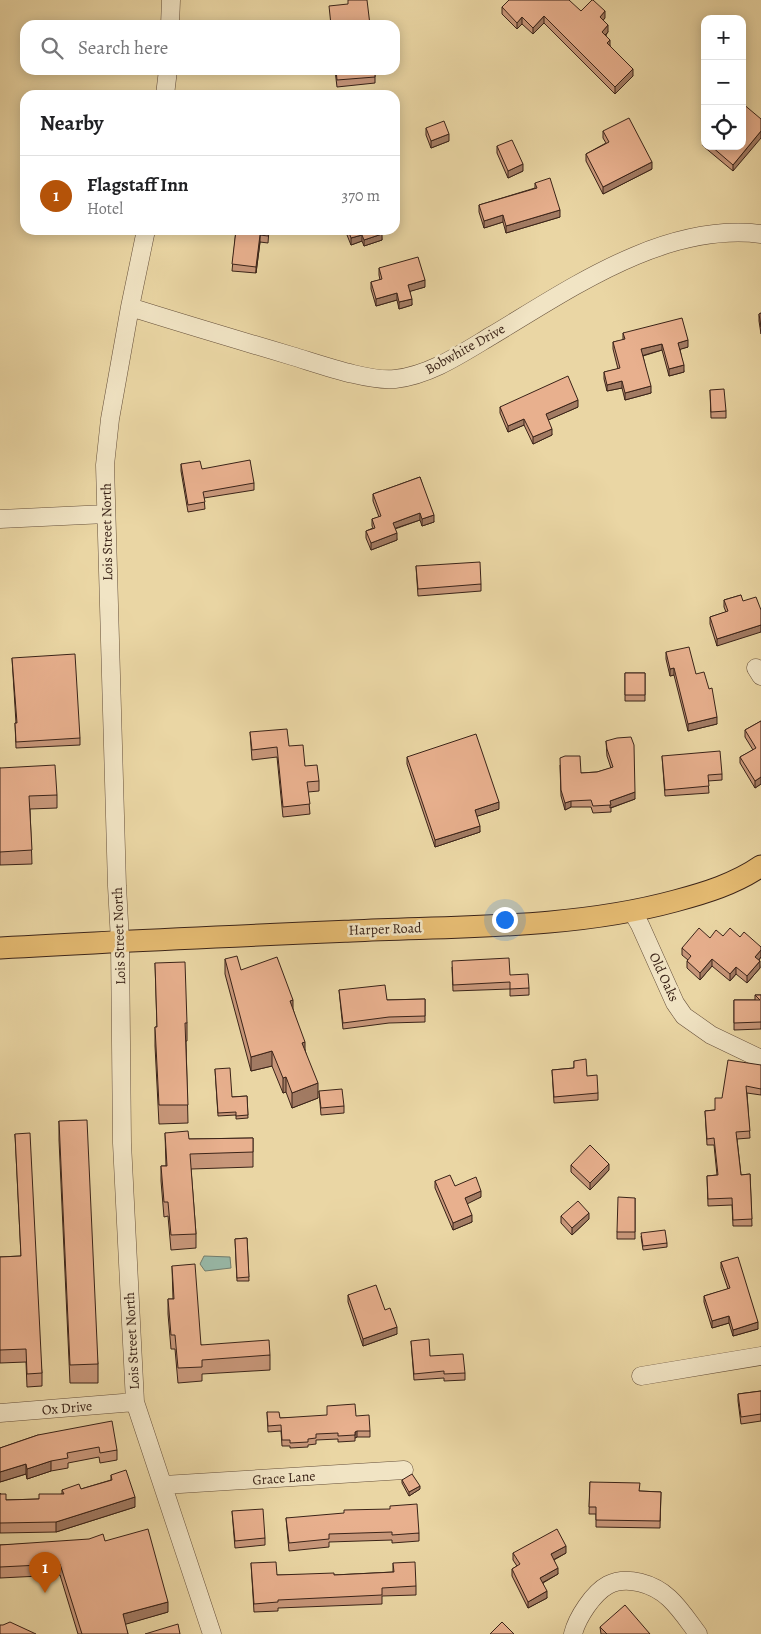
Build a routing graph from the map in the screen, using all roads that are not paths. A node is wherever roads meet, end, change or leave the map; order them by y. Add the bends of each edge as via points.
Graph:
1 (171, 0) edge
2 (170, 20) edge
3 (168, 75) edge
4 (166, 90) edge
5 (761, 234) edge
6 (145, 235) edge
7 (130, 307) junction
8 (106, 514) junction
9 (0, 519) edge
10 (761, 866) edge
11 (632, 911) junction
12 (120, 941) junction
13 (0, 948) edge
14 (761, 1059) edge
15 (761, 1356) edge
16 (641, 1376) dead end
17 (135, 1402) junction
18 (0, 1414) edge
19 (404, 1470) dead end
20 (164, 1485) junction
21 (212, 1634) edge
22 (573, 1634) edge
23 (698, 1634) edge

1 - 2 street
3 - 4 street
5 - 7 street, Bobwhite Drive via 718,233 675,241 646,252 578,284 456,357 423,373 394,380 330,368
6 - 7 street, Lois Street North
7 - 8 street, Lois Street North via 106,444
8 - 9 street
8 - 12 street, Lois Street North
10 - 11 main road, Harper Road via 718,888
11 - 12 main road, Harper Road via 552,922
11 - 14 street, Old Oaks via 684,1016 711,1035
12 - 13 main road, Harper Road
12 - 17 street, Lois Street North via 122,1142
15 - 16 street
17 - 18 street, Ox Drive
17 - 20 street, Lois Street North
19 - 20 street, Grace Lane
20 - 21 street, Lois Street North
22 - 23 street via 587,1604 608,1585 626,1580 648,1584 669,1597

